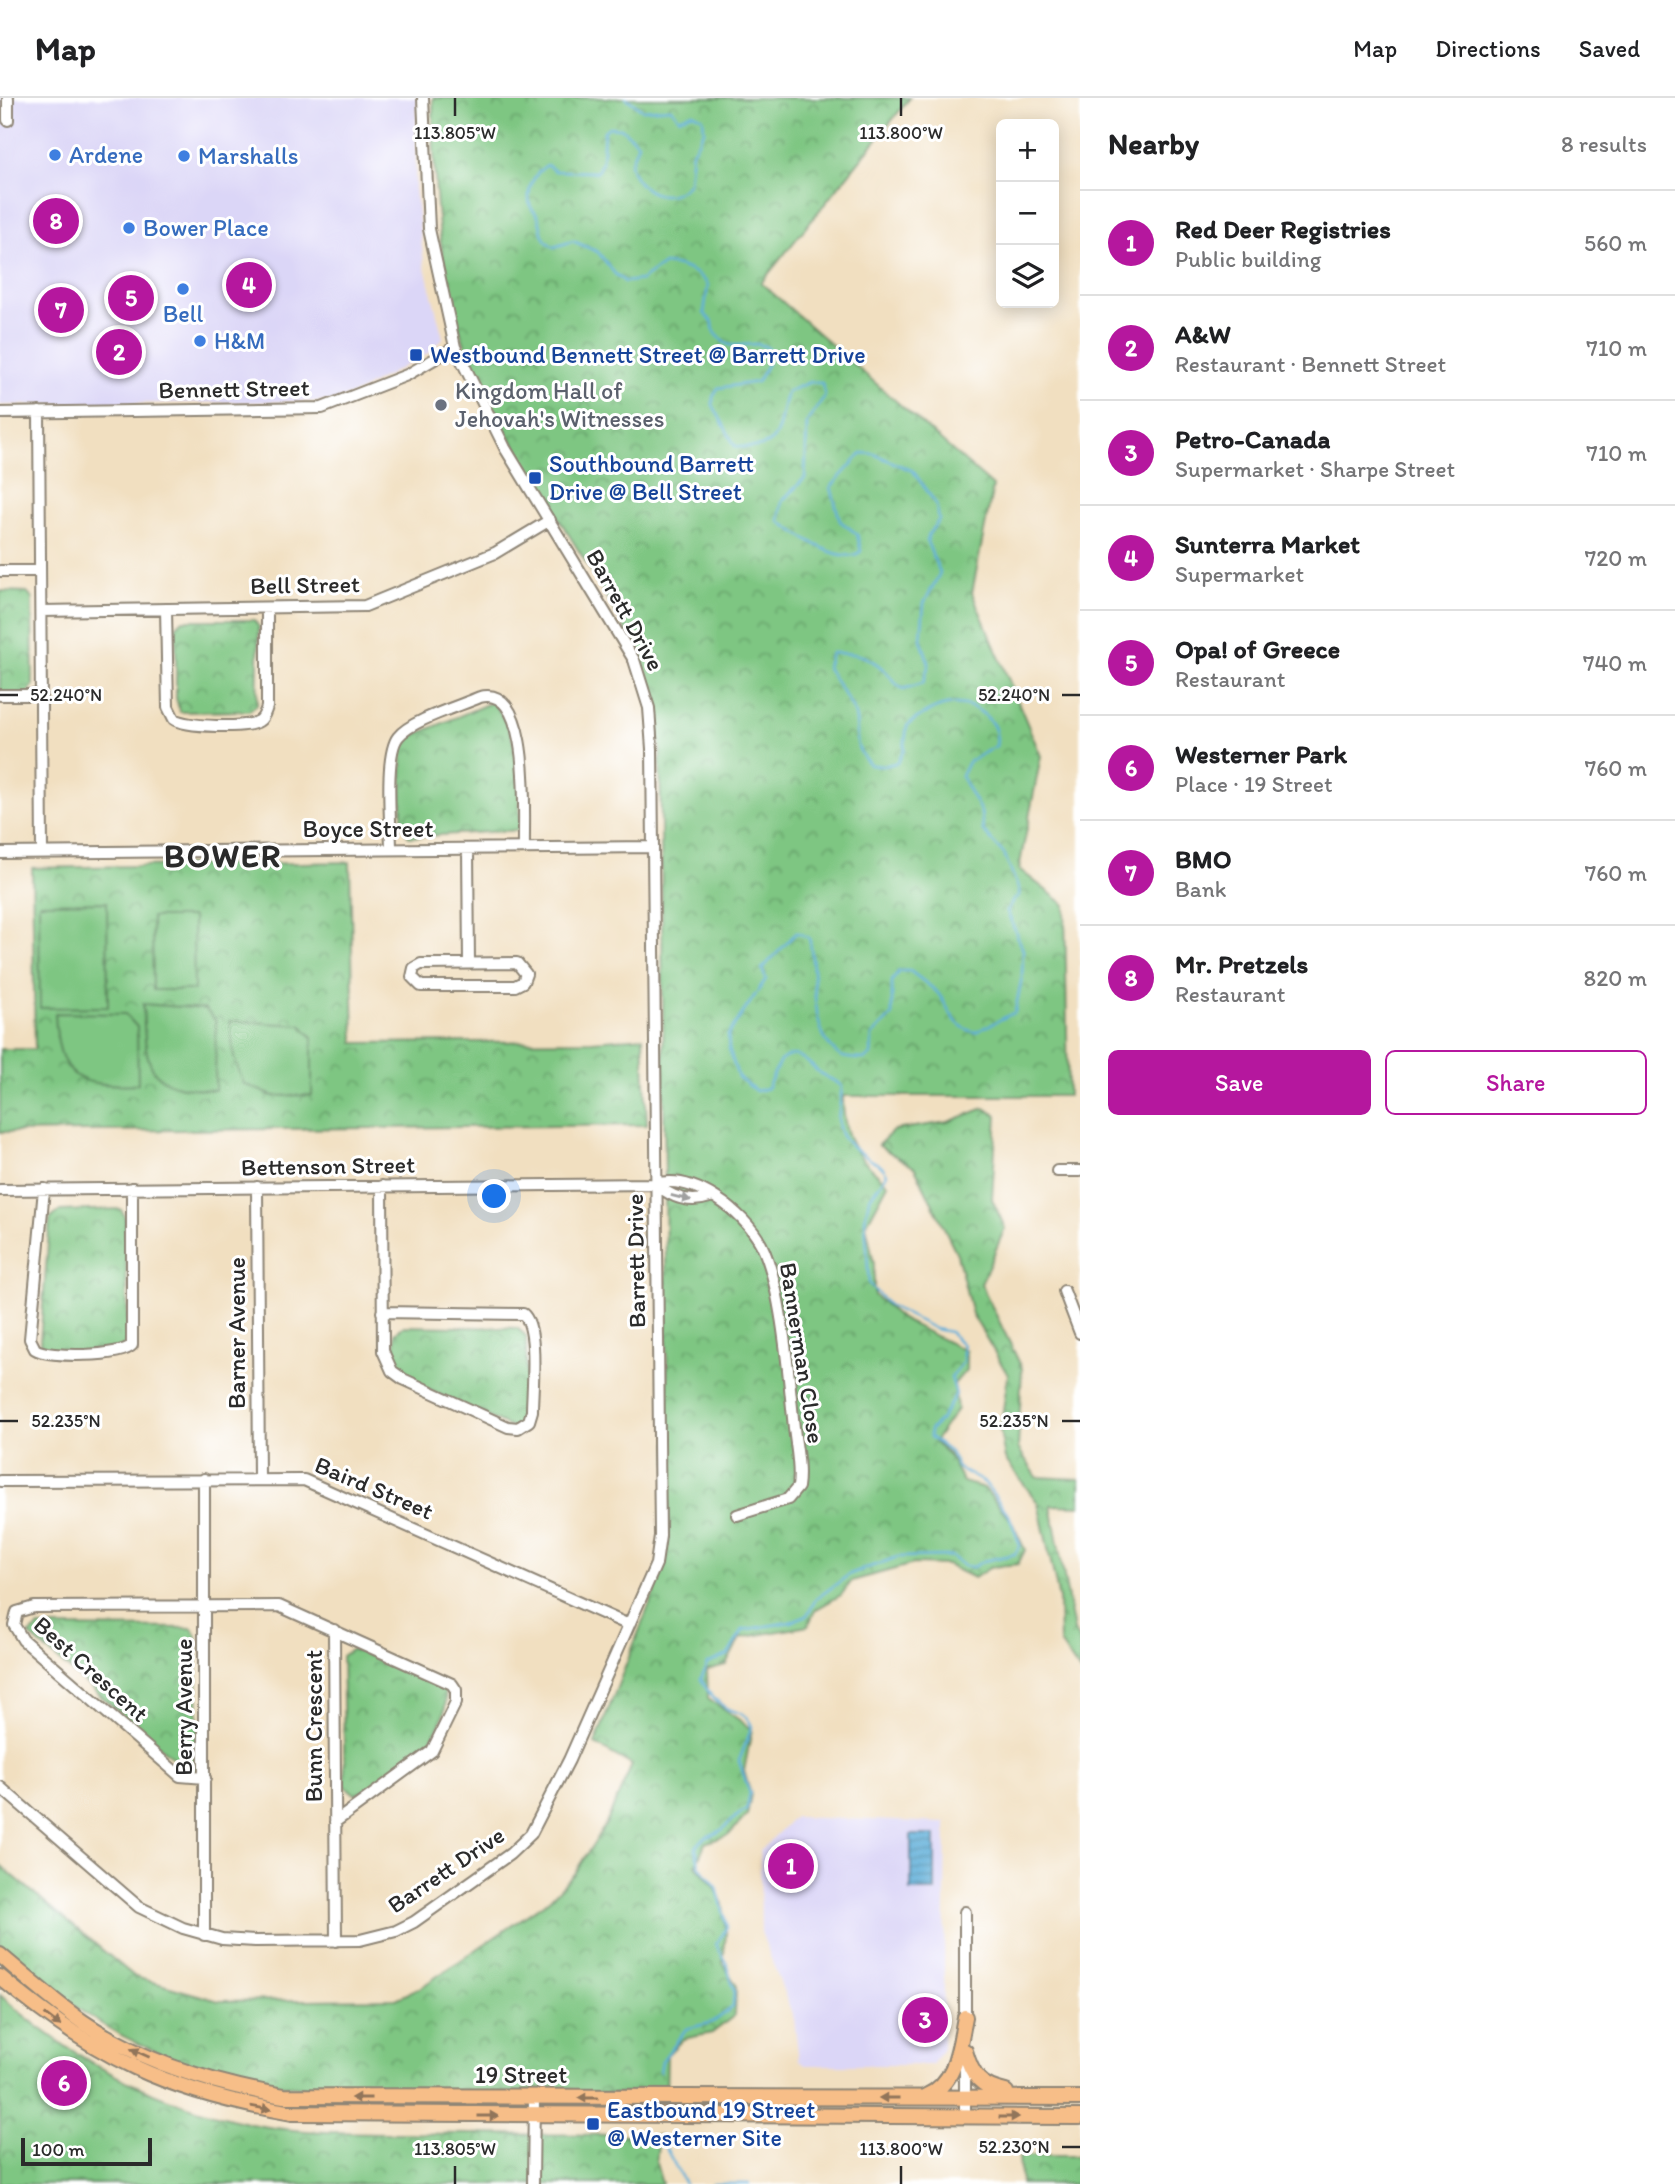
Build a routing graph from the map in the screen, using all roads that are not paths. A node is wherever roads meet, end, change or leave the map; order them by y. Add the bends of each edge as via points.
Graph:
1 (8, 98) edge
2 (423, 98) edge
3 (8, 120) dead end
4 (455, 347) junction
5 (38, 412) junction
6 (0, 413) edge
7 (550, 520) junction
8 (40, 571) junction
9 (0, 572) edge
10 (166, 608) junction
11 (267, 608) junction
12 (41, 611) junction
13 (0, 695) edge
14 (41, 695) junction
15 (652, 847) junction
16 (524, 848) junction
17 (391, 849) junction
18 (468, 849) junction
19 (0, 853) edge
20 (42, 853) junction
21 (469, 963) junction
22 (1057, 1171) dead end
23 (1080, 1171) edge
24 (656, 1184) junction
25 (382, 1186) junction
26 (257, 1187) junction
27 (132, 1188) junction
28 (44, 1189) junction
29 (0, 1190) edge
30 (710, 1197) joint
31 (1064, 1291) dead end
32 (383, 1312) junction
33 (1080, 1333) edge
34 (259, 1478) junction
35 (204, 1479) junction
36 (0, 1481) edge
37 (737, 1515) dead end
38 (205, 1606) junction
39 (629, 1625) junction
40 (334, 1630) junction
41 (205, 1778) junction
42 (0, 1787) edge
43 (335, 1822) junction
44 (965, 1912) dead end
45 (204, 1935) junction
46 (336, 1941) junction
47 (0, 1955) edge
48 (0, 1978) edge
49 (965, 2017) junction
50 (965, 2051) junction
51 (534, 2098) junction
52 (923, 2098) junction
53 (965, 2098) junction
54 (1038, 2098) junction
55 (1080, 2098) edge
56 (534, 2116) junction
57 (965, 2117) junction
58 (1080, 2117) edge
59 (533, 2184) edge

1 - 3 street
2 - 4 street, Barrett Drive via 429,229
4 - 5 street, Bennett Street via 407,375 322,408
4 - 7 street, Barrett Drive via 505,448
5 - 6 street, Bennett Street
5 - 8 street
7 - 11 street, Bell Street via 495,553 374,604
7 - 15 street, Barrett Drive via 642,679 652,732
8 - 9 street
8 - 12 street
10 - 11 street, Bell Street
10 - 11 street via 168,707 174,719 191,726 249,724 262,718 267,707
10 - 12 street, Bell Street
12 - 14 street
13 - 14 street
14 - 20 street
15 - 16 street, Boyce Street
15 - 24 street, Barrett Drive
16 - 17 street via 521,753 513,715 504,700 486,695 415,724 398,737 392,755
16 - 18 street, Boyce Street
17 - 18 street, Boyce Street
17 - 20 street, Boyce Street
18 - 21 street
19 - 20 street, Boyce Street
21 - 21 street via 421,964 412,977 416,984 428,986 515,986 525,978 525,969 517,963
22 - 23 street
24 - 25 street, Bettenson Street
24 - 30 street, Bettenson Street via 668,1181 697,1186
24 - 39 street, Barrett Drive via 660,1536 651,1580
25 - 26 street, Bettenson Street
25 - 32 street
26 - 27 street, Bettenson Street
26 - 34 street, Barner Avenue
27 - 28 street, Bettenson Street
27 - 28 street via 132,1345 118,1353 49,1354 34,1349 30,1339
28 - 29 street, Bettenson Street
30 - 37 street, Bannerman Close via 746,1222 769,1264 788,1366 799,1475 792,1496
31 - 33 street
32 - 32 street via 384,1356 397,1376 508,1427 518,1428 529,1421 532,1333 526,1316 513,1311
34 - 35 street, Baird Street
34 - 39 street, Baird Street via 319,1484
35 - 36 street, Baird Street
35 - 38 street, Berry Avenue
38 - 40 street, Bunn Crescent via 279,1606
38 - 41 street, Berry Avenue
38 - 41 street, Best Crescent via 34,1607 17,1612 13,1621 23,1640 175,1772 184,1778
39 - 46 street, Barrett Drive via 553,1794 525,1841 406,1927 375,1938
40 - 43 street, Bunn Crescent
40 - 43 street, Bunn Crescent via 449,1682 457,1693 432,1751
41 - 45 street, Berry Avenue
42 - 45 street, Barrett Drive via 139,1907
43 - 46 street, Bunn Crescent
44 - 49 street
45 - 46 street, Barrett Drive via 237,1941
51 -> 47 main road, 19 Street via 317,2098 219,2083 101,2034
48 -> 56 main road, 19 Street via 100,2052 213,2097 322,2115
49 - 50 street
49 - 52 main road via 951,2074 939,2090
50 - 53 street
50 - 54 main road via 980,2083
52 -> 51 main road, 19 Street
51 - 56 street
52 - 53 main road, 19 Street
53 - 54 main road, 19 Street
53 - 57 street
54 - 55 main road, 19 Street
56 - 57 main road, 19 Street
56 - 59 street
57 -> 58 main road, 19 Street

